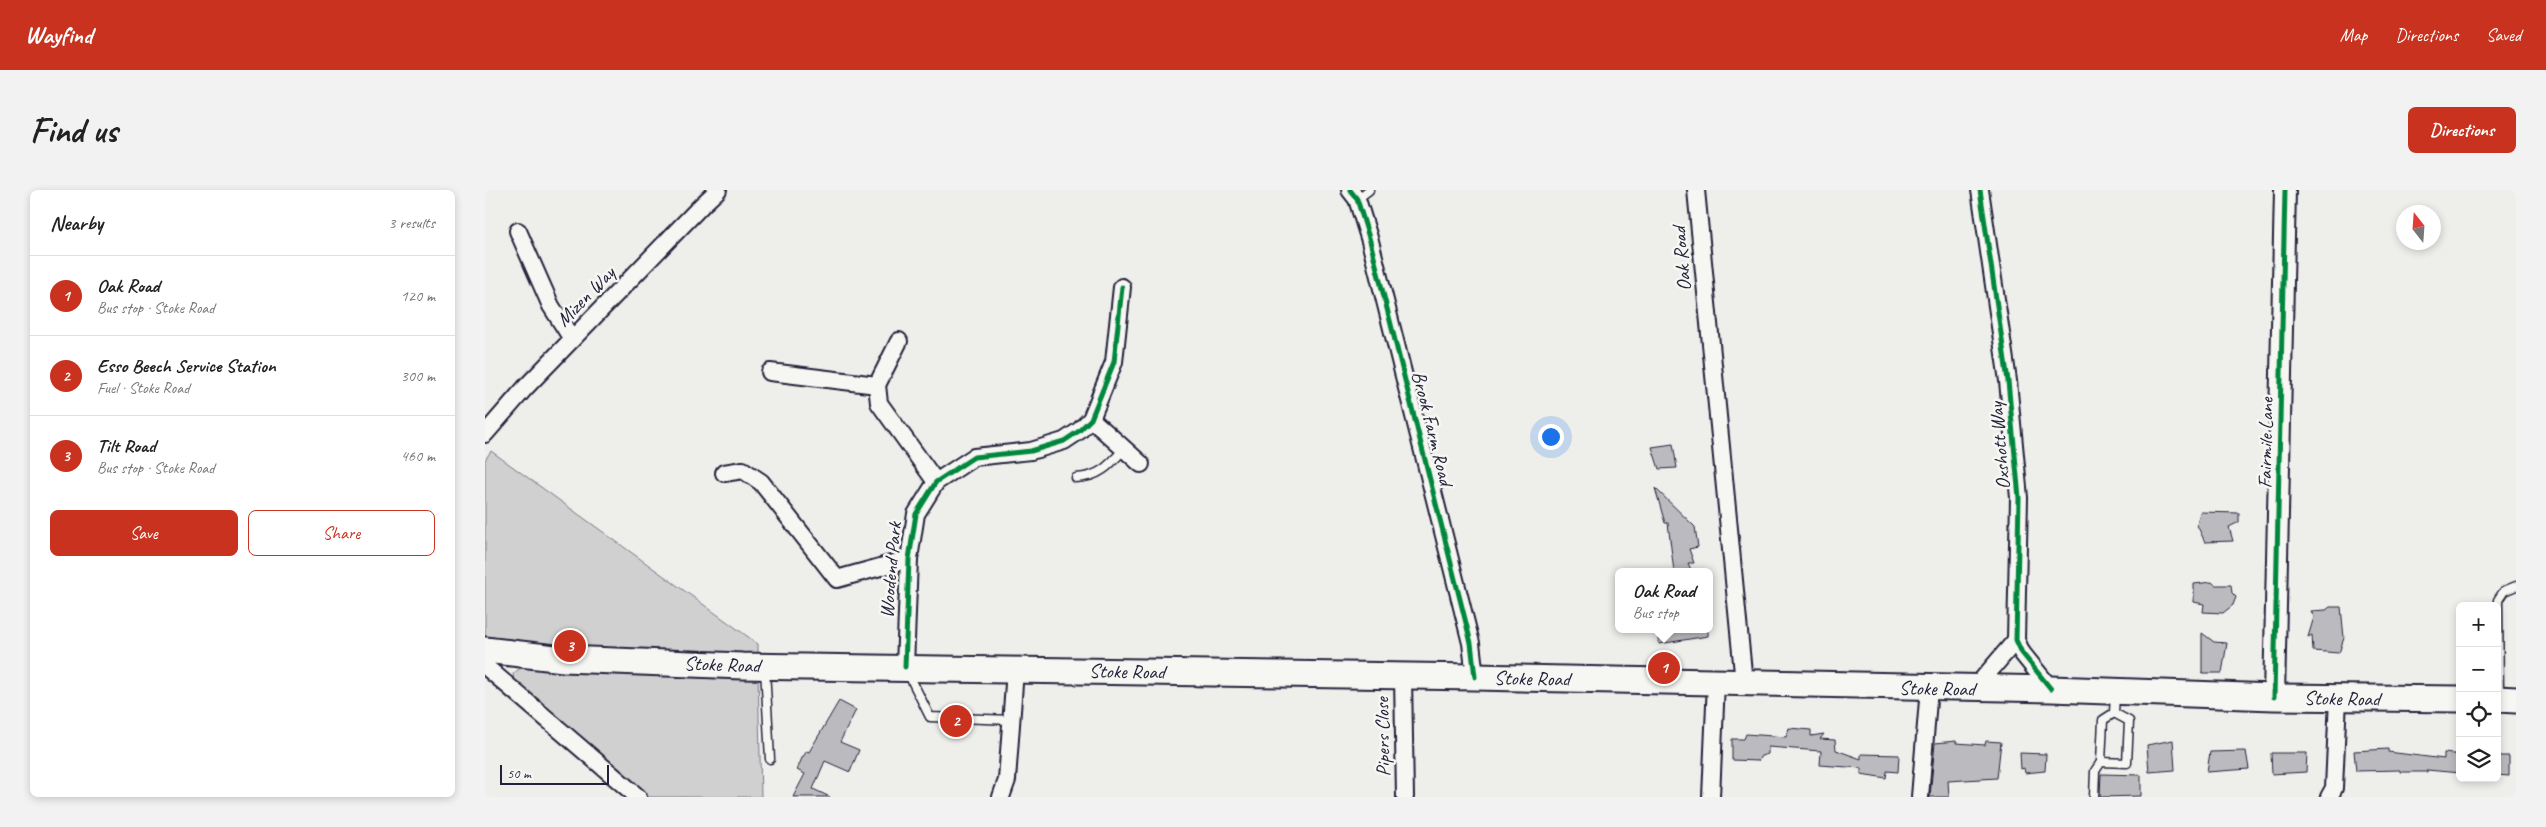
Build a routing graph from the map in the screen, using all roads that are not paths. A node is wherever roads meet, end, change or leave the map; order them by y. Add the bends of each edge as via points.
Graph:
1 (719, 190) edge
2 (1696, 190) edge
3 (1980, 190) edge
4 (2285, 190) edge
5 (1359, 193) edge
6 (518, 231) dead end
7 (1122, 287) dead end
8 (572, 339) junction
9 (899, 341) dead end
10 (770, 372) dead end
11 (877, 385) junction
12 (1091, 419) junction
13 (485, 434) edge
14 (1124, 449) junction
15 (1141, 464) dead end
16 (724, 473) dead end
17 (1076, 478) dead end
18 (936, 482) junction
19 (909, 559) junction
20 (2516, 586) edge
21 (2016, 640) junction
22 (485, 650) edge
23 (485, 666) edge
24 (765, 666) junction
25 (905, 667) junction
26 (1015, 670) junction
27 (1403, 676) junction
28 (1475, 677) junction
29 (1716, 682) junction
30 (1743, 683) junction
31 (1929, 688) junction
32 (1975, 688) junction
33 (2051, 689) junction
34 (2274, 697) junction
35 (2338, 698) junction
36 (2456, 699) edge
37 (2504, 699) edge
38 (2115, 703) junction
39 (1012, 720) junction
40 (770, 759) dead end
41 (2101, 762) junction
42 (638, 797) edge
43 (1001, 797) edge
44 (1405, 797) edge
45 (1711, 797) edge
46 (1919, 797) edge
47 (2094, 797) edge
48 (2329, 797) edge

1 - 8 street, Mizen Way
2 - 30 street, Oak Road
3 - 21 street, Oxshott Way via 2008,381 2019,489
4 - 34 street, Fairmile Lane
5 - 28 street, Brook Farm Road via 1471,642
6 - 8 street via 551,306
7 - 12 street, Woodend Park via 1114,362
8 - 13 street, Mizen Way
9 - 11 street
10 - 11 street
11 - 18 street via 879,403
12 - 14 street
12 - 18 street, Woodend Park via 1064,441 1031,451 974,457
14 - 15 street
14 - 17 lane via 1095,476
16 - 19 street via 743,470 761,482 837,579
18 - 19 street, Woodend Park via 916,514
19 - 25 street, Woodend Park
20 - 37 lane via 2504,591 2498,600
21 - 32 street
21 - 33 street via 2022,653
22 - 24 main road, Stoke Road via 564,659
23 - 42 street
24 - 25 main road, Stoke Road
24 - 40 lane
25 - 26 main road, Stoke Road
25 - 39 lane via 930,717
26 - 27 main road, Stoke Road
26 - 39 street
27 - 28 main road, Stoke Road
27 - 44 street, Pipers Close
28 - 29 main road, Stoke Road
29 - 30 main road, Stoke Road
29 - 45 street
30 - 31 main road, Stoke Road
31 - 32 main road, Stoke Road
31 - 46 street
32 - 33 main road, Stoke Road
33 - 38 main road, Stoke Road
34 - 35 main road, Stoke Road
34 - 38 main road, Stoke Road
35 - 36 main road, Stoke Road
35 - 48 street via 2334,788
38 - 41 lane via 2103,720
38 - 41 lane via 2129,720 2127,763
39 - 43 street via 1007,780
41 - 47 lane via 2095,771

